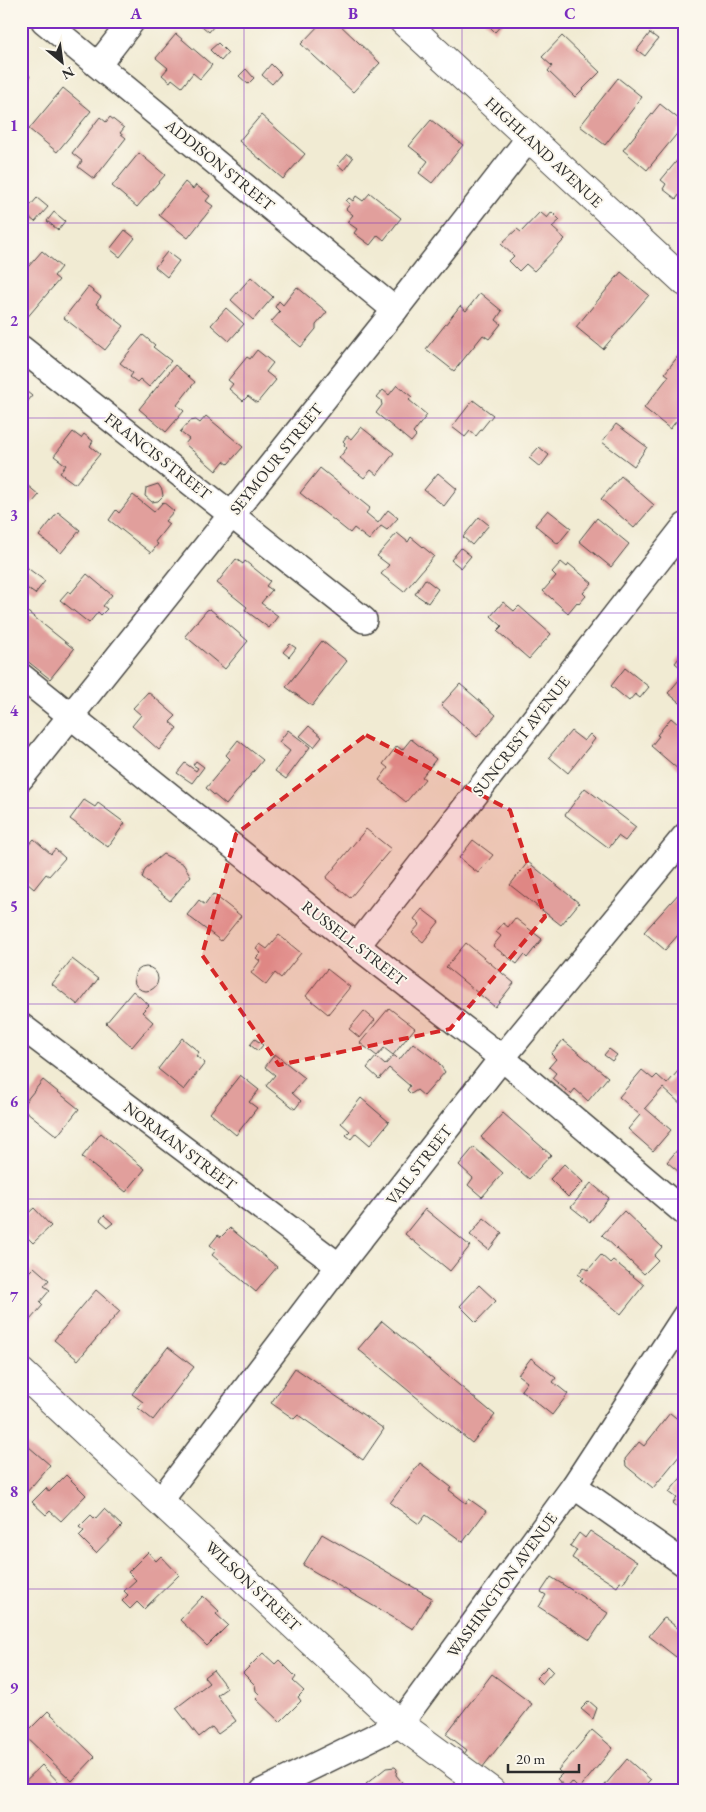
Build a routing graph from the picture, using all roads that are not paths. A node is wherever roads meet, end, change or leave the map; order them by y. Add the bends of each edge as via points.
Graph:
1 (44, 21) edge
2 (132, 21) edge
3 (403, 21) edge
4 (98, 65) junction
5 (529, 138) junction
6 (685, 282) edge
7 (395, 310) junction
8 (21, 348) edge
9 (232, 514) junction
10 (685, 526) edge
11 (364, 620) dead end
12 (21, 676) edge
13 (72, 716) junction
14 (21, 778) edge
15 (685, 836) edge
16 (357, 946) junction
17 (21, 1026) edge
18 (502, 1058) junction
19 (685, 1213) edge
20 (339, 1266) junction
21 (685, 1316) edge
22 (21, 1372) edge
23 (574, 1486) junction
24 (161, 1500) junction
25 (685, 1564) edge
26 (400, 1724) junction
27 (263, 1791) edge
28 (491, 1791) edge

1 - 4 street, ADDISON STREET
2 - 4 street
3 - 5 street, HIGHLAND AVENUE
4 - 7 street, ADDISON STREET
5 - 6 street, HIGHLAND AVENUE
5 - 7 street, SEYMOUR STREET
7 - 9 street, SEYMOUR STREET
8 - 9 street, FRANCIS STREET
9 - 11 street, FRANCIS STREET
9 - 13 street, SEYMOUR STREET
10 - 16 street, SUNCREST AVENUE
12 - 13 street, RUSSELL STREET
13 - 14 street, SEYMOUR STREET
13 - 16 street, RUSSELL STREET
15 - 18 street, VAIL STREET
16 - 18 street, RUSSELL STREET
17 - 20 street, NORMAN STREET
18 - 19 street, RUSSELL STREET
18 - 20 street, VAIL STREET
20 - 24 street, VAIL STREET
21 - 23 street, WASHINGTON AVENUE
22 - 24 street, WILSON STREET
23 - 25 street
23 - 26 street, WASHINGTON AVENUE
24 - 26 street, WILSON STREET
26 - 27 street, WASHINGTON AVENUE
26 - 28 street, WILSON STREET

